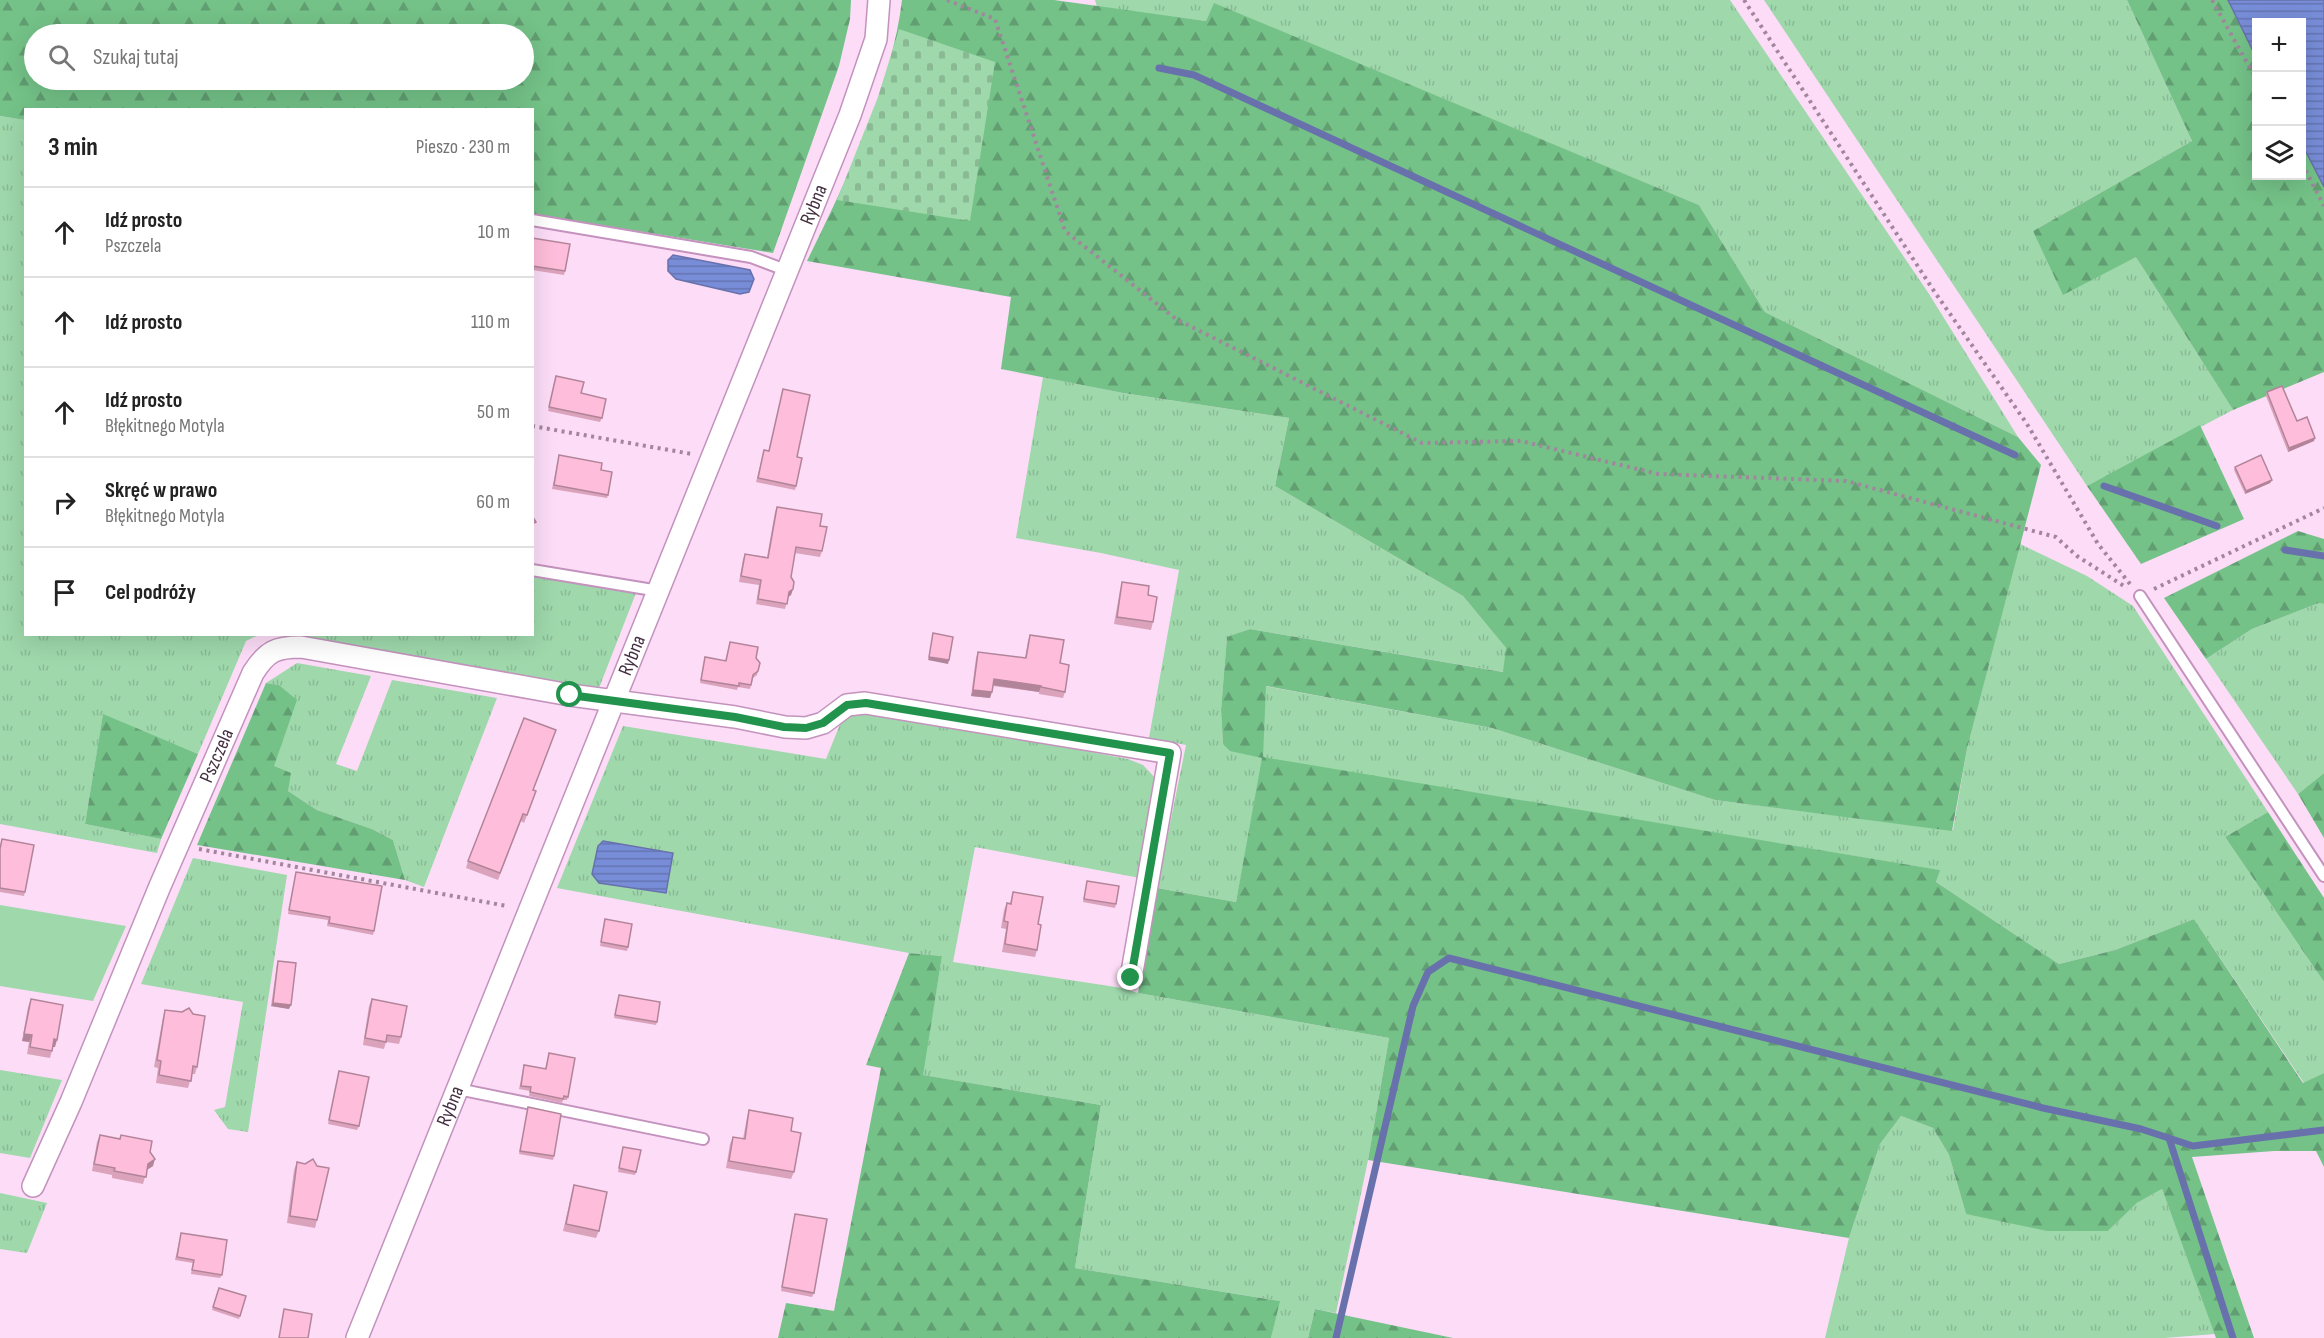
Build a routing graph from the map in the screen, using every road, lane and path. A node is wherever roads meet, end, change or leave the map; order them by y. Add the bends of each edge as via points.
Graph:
1 (879, 0) edge
2 (947, 0) edge
3 (1744, 0) edge
4 (2212, 0) edge
5 (2252, 72) edge
6 (2306, 173) edge
7 (2324, 206) edge
8 (534, 220) edge
9 (788, 271) junction
10 (534, 426) edge
11 (713, 457) junction
12 (2324, 508) edge
13 (534, 570) edge
14 (659, 591) junction
15 (2140, 596) junction
16 (615, 702) junction
17 (177, 847) junction
18 (2324, 876) edge
19 (530, 910) junction
20 (1131, 978) dead end
21 (458, 1089) junction
22 (703, 1139) dead end
23 (33, 1186) dead end
24 (357, 1338) edge

1 - 9 street, Rybna via 876,39
2 - 15 path via 995,20 1065,231 1176,319 1422,443 1521,441 1658,474 1846,481 2056,537 2077,556
3 - 15 path via 1934,291 2027,424 2098,544
4 - 5 path
6 - 7 path
8 - 9 lane via 751,257
9 - 11 street, Rybna
10 - 11 path
11 - 14 street, Rybna
12 - 15 path
13 - 14 lane
14 - 16 street, Rybna
15 - 18 lane
16 - 17 street, Pszczela via 283,647 268,654 253,673
16 - 19 street, Rybna
16 - 20 street, Pszczela via 806,728 823,723 847,705 866,703 1170,753
17 - 19 path
17 - 23 street, Pszczela
19 - 21 street, Rybna
21 - 22 lane
21 - 24 street, Rybna

